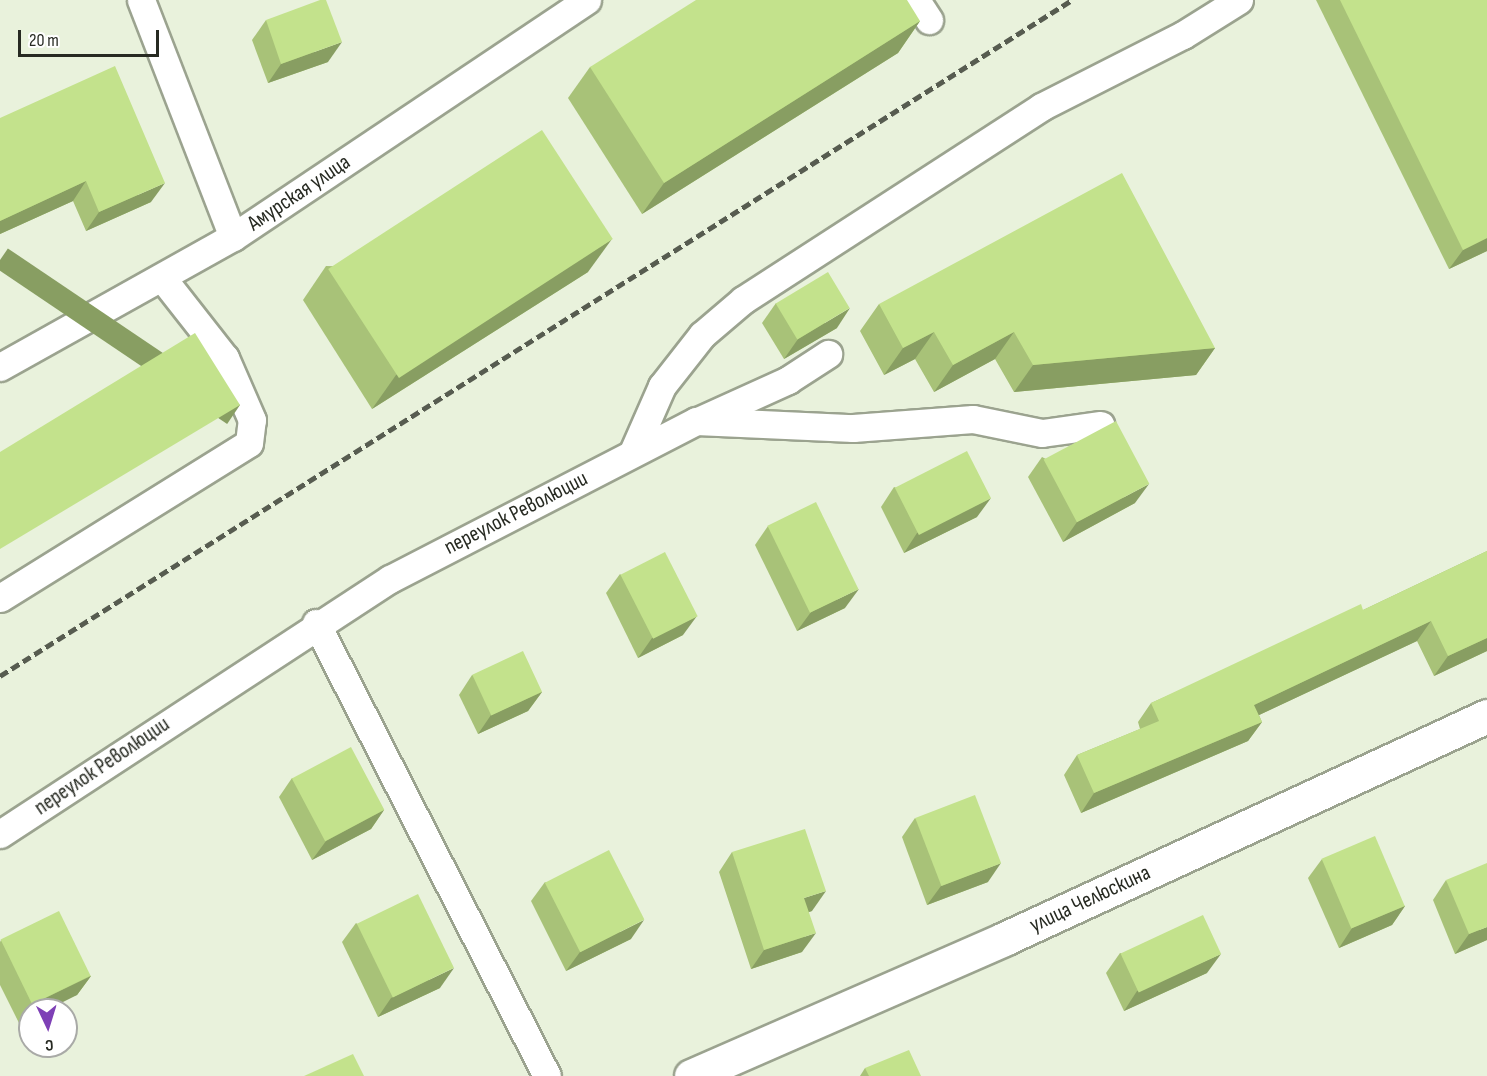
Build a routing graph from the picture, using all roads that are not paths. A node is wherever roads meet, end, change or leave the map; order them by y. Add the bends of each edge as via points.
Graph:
1 (141, 0) edge
2 (586, 0) edge
3 (1239, 0) edge
4 (233, 237) junction
5 (163, 279) junction
6 (828, 354) dead end
7 (0, 367) edge
8 (696, 421) junction
9 (1100, 424) dead end
10 (633, 453) junction
11 (0, 598) edge
12 (316, 623) junction
13 (1487, 716) edge
14 (0, 834) edge
15 (547, 1076) edge
16 (691, 1076) edge

1 - 4 lane
2 - 4 lane, Амурская улица
3 - 10 lane via 1183,35 1041,107 743,300 702,335 662,386
4 - 5 lane, Амурская улица
5 - 7 lane, Амурская улица
5 - 11 lane via 225,358 252,420 249,443
6 - 8 lane via 788,380
8 - 9 lane, переулок Революции via 853,428 973,418 1042,433
8 - 10 lane, переулок Революции
10 - 12 lane, переулок Революции
12 - 14 lane, переулок Революции
12 - 15 lane
13 - 16 street, улица Челюскина via 1004,939

